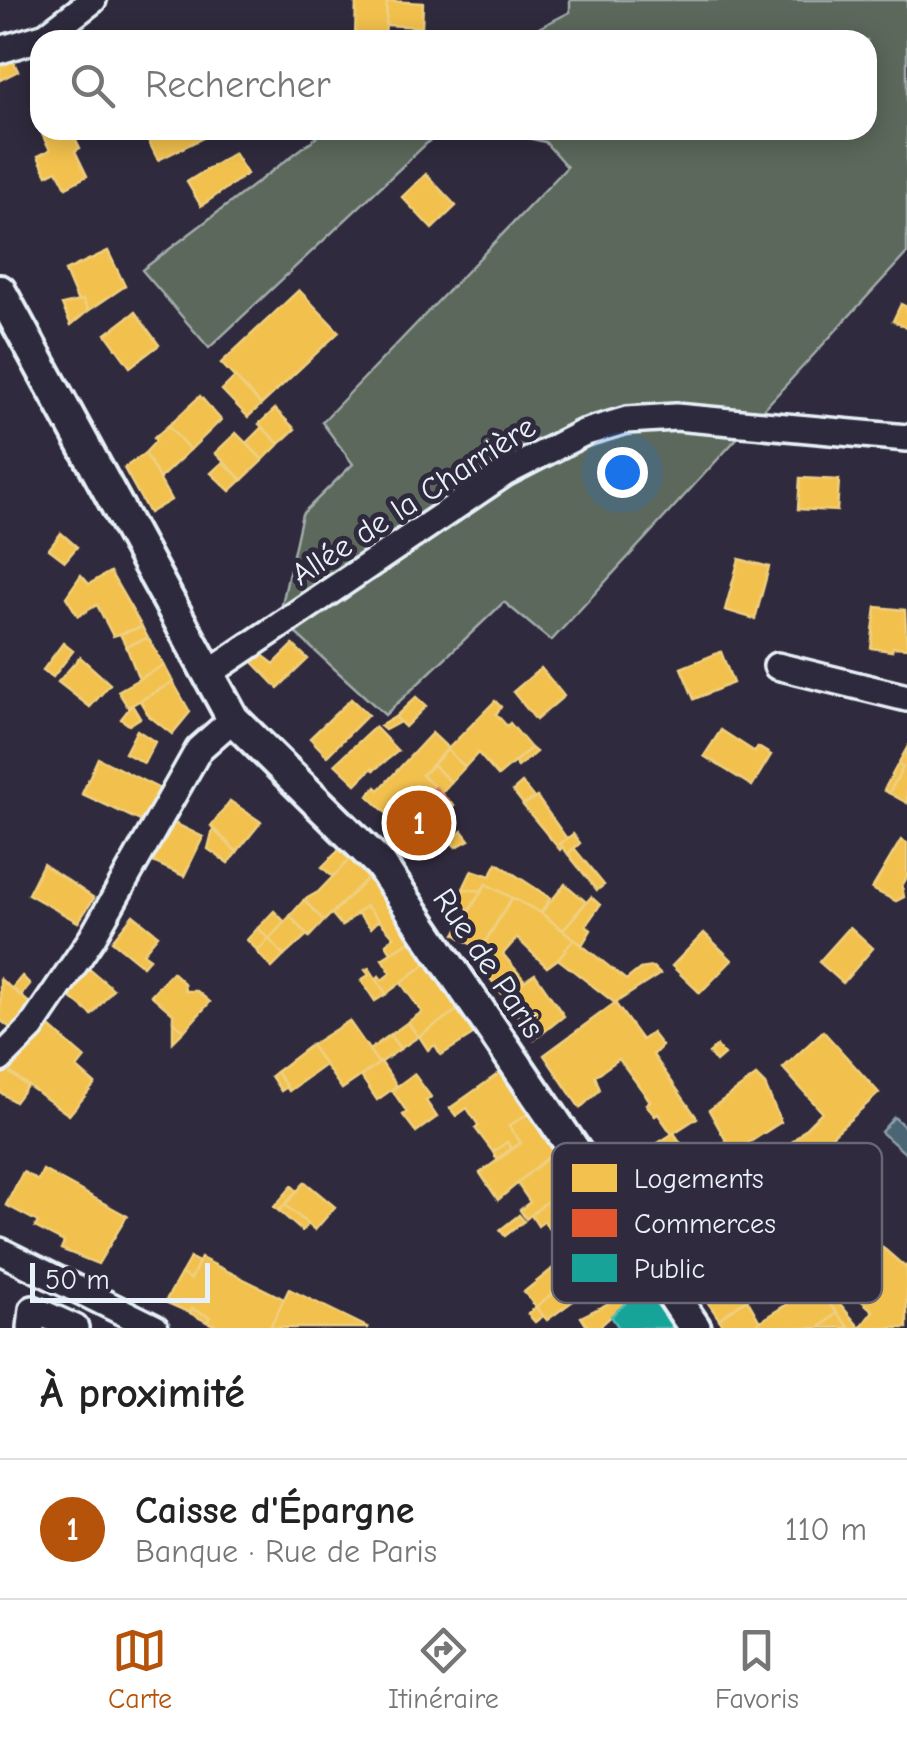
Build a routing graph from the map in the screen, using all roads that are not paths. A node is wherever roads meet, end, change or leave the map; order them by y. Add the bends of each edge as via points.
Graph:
1 (93, 0) edge
2 (54, 30) edge
3 (30, 41) edge
4 (0, 50) edge
5 (0, 291) edge
6 (907, 438) edge
7 (777, 666) dead end
8 (208, 674) junction
9 (907, 698) edge
10 (233, 720) junction
11 (0, 1059) edge
12 (569, 1143) edge
13 (0, 1251) edge
14 (678, 1303) edge
15 (146, 1326) edge
16 (30, 1328) edge
17 (75, 1328) edge
18 (695, 1328) edge

1 - 2 street
3 - 4 street
5 - 8 main road, Rue de Paris
6 - 8 street, Allée de la Charrière via 676,417 582,432 505,473
7 - 9 street
8 - 10 main road, Rue de Paris
10 - 11 street via 199,749 92,938 31,1028
10 - 12 main road, Rue de Paris via 380,864
13 - 15 street
14 - 18 main road, Rue de Paris
16 - 17 street via 33,1309

